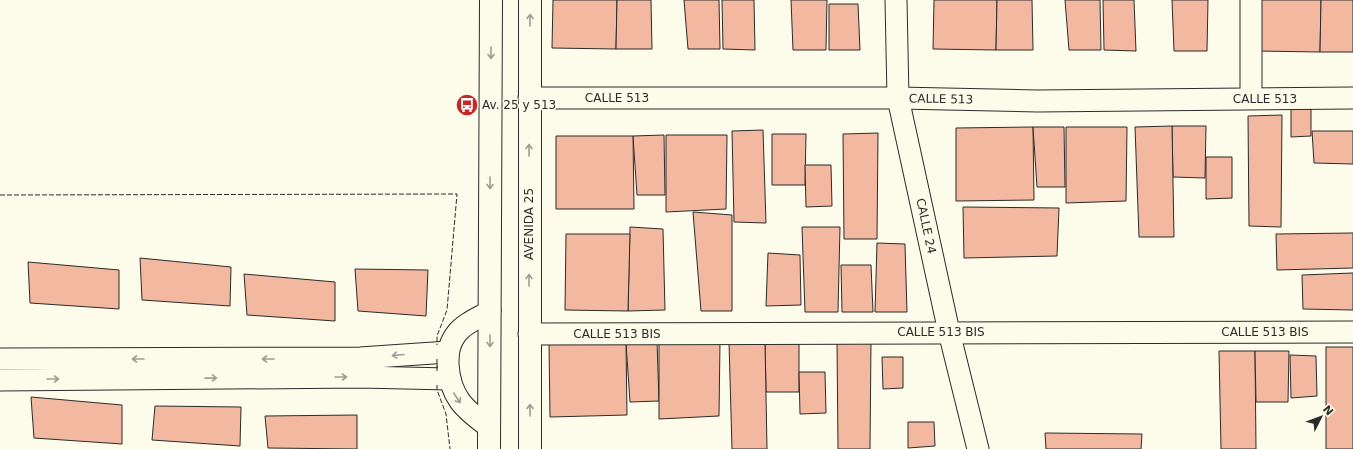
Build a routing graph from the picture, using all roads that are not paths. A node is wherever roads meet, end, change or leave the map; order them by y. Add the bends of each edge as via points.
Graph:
1 (491, 0) edge
2 (530, 0) edge
3 (896, 0) edge
4 (1251, 0) edge
5 (530, 98) junction
6 (898, 98) junction
7 (1251, 98) junction
8 (1353, 98) edge
9 (490, 311) junction
10 (950, 332) junction
11 (1353, 332) edge
12 (529, 334) junction
13 (448, 352) junction
14 (377, 357) junction
15 (0, 359) edge
16 (296, 368) junction
17 (27, 369) junction
18 (379, 378) junction
19 (449, 379) junction
20 (0, 380) edge
21 (489, 427) junction
22 (489, 449) edge
23 (530, 449) edge
24 (978, 449) edge

1 -> 9 main road
5 -> 2 main road, AVENIDA 25
3 - 6 street, CALLE 24
4 - 7 street
5 - 6 street, CALLE 513
12 -> 5 main road, AVENIDA 25
6 - 7 street, CALLE 513 via 1036,101
6 - 10 street, CALLE 24
7 - 8 street, CALLE 513
9 - 13 street via 458,332
9 -> 21 main road
10 - 11 street, CALLE 513 BIS
10 - 12 street, CALLE 513 BIS
10 - 24 street, CALLE 24
23 -> 12 main road, AVENIDA 25
13 -> 14 street
13 - 19 street
14 - 16 street
14 - 18 street
15 - 17 street
16 - 17 street
16 -> 18 street
17 - 20 street
18 - 19 street
19 -> 21 street via 458,400 468,412
21 - 22 main road

